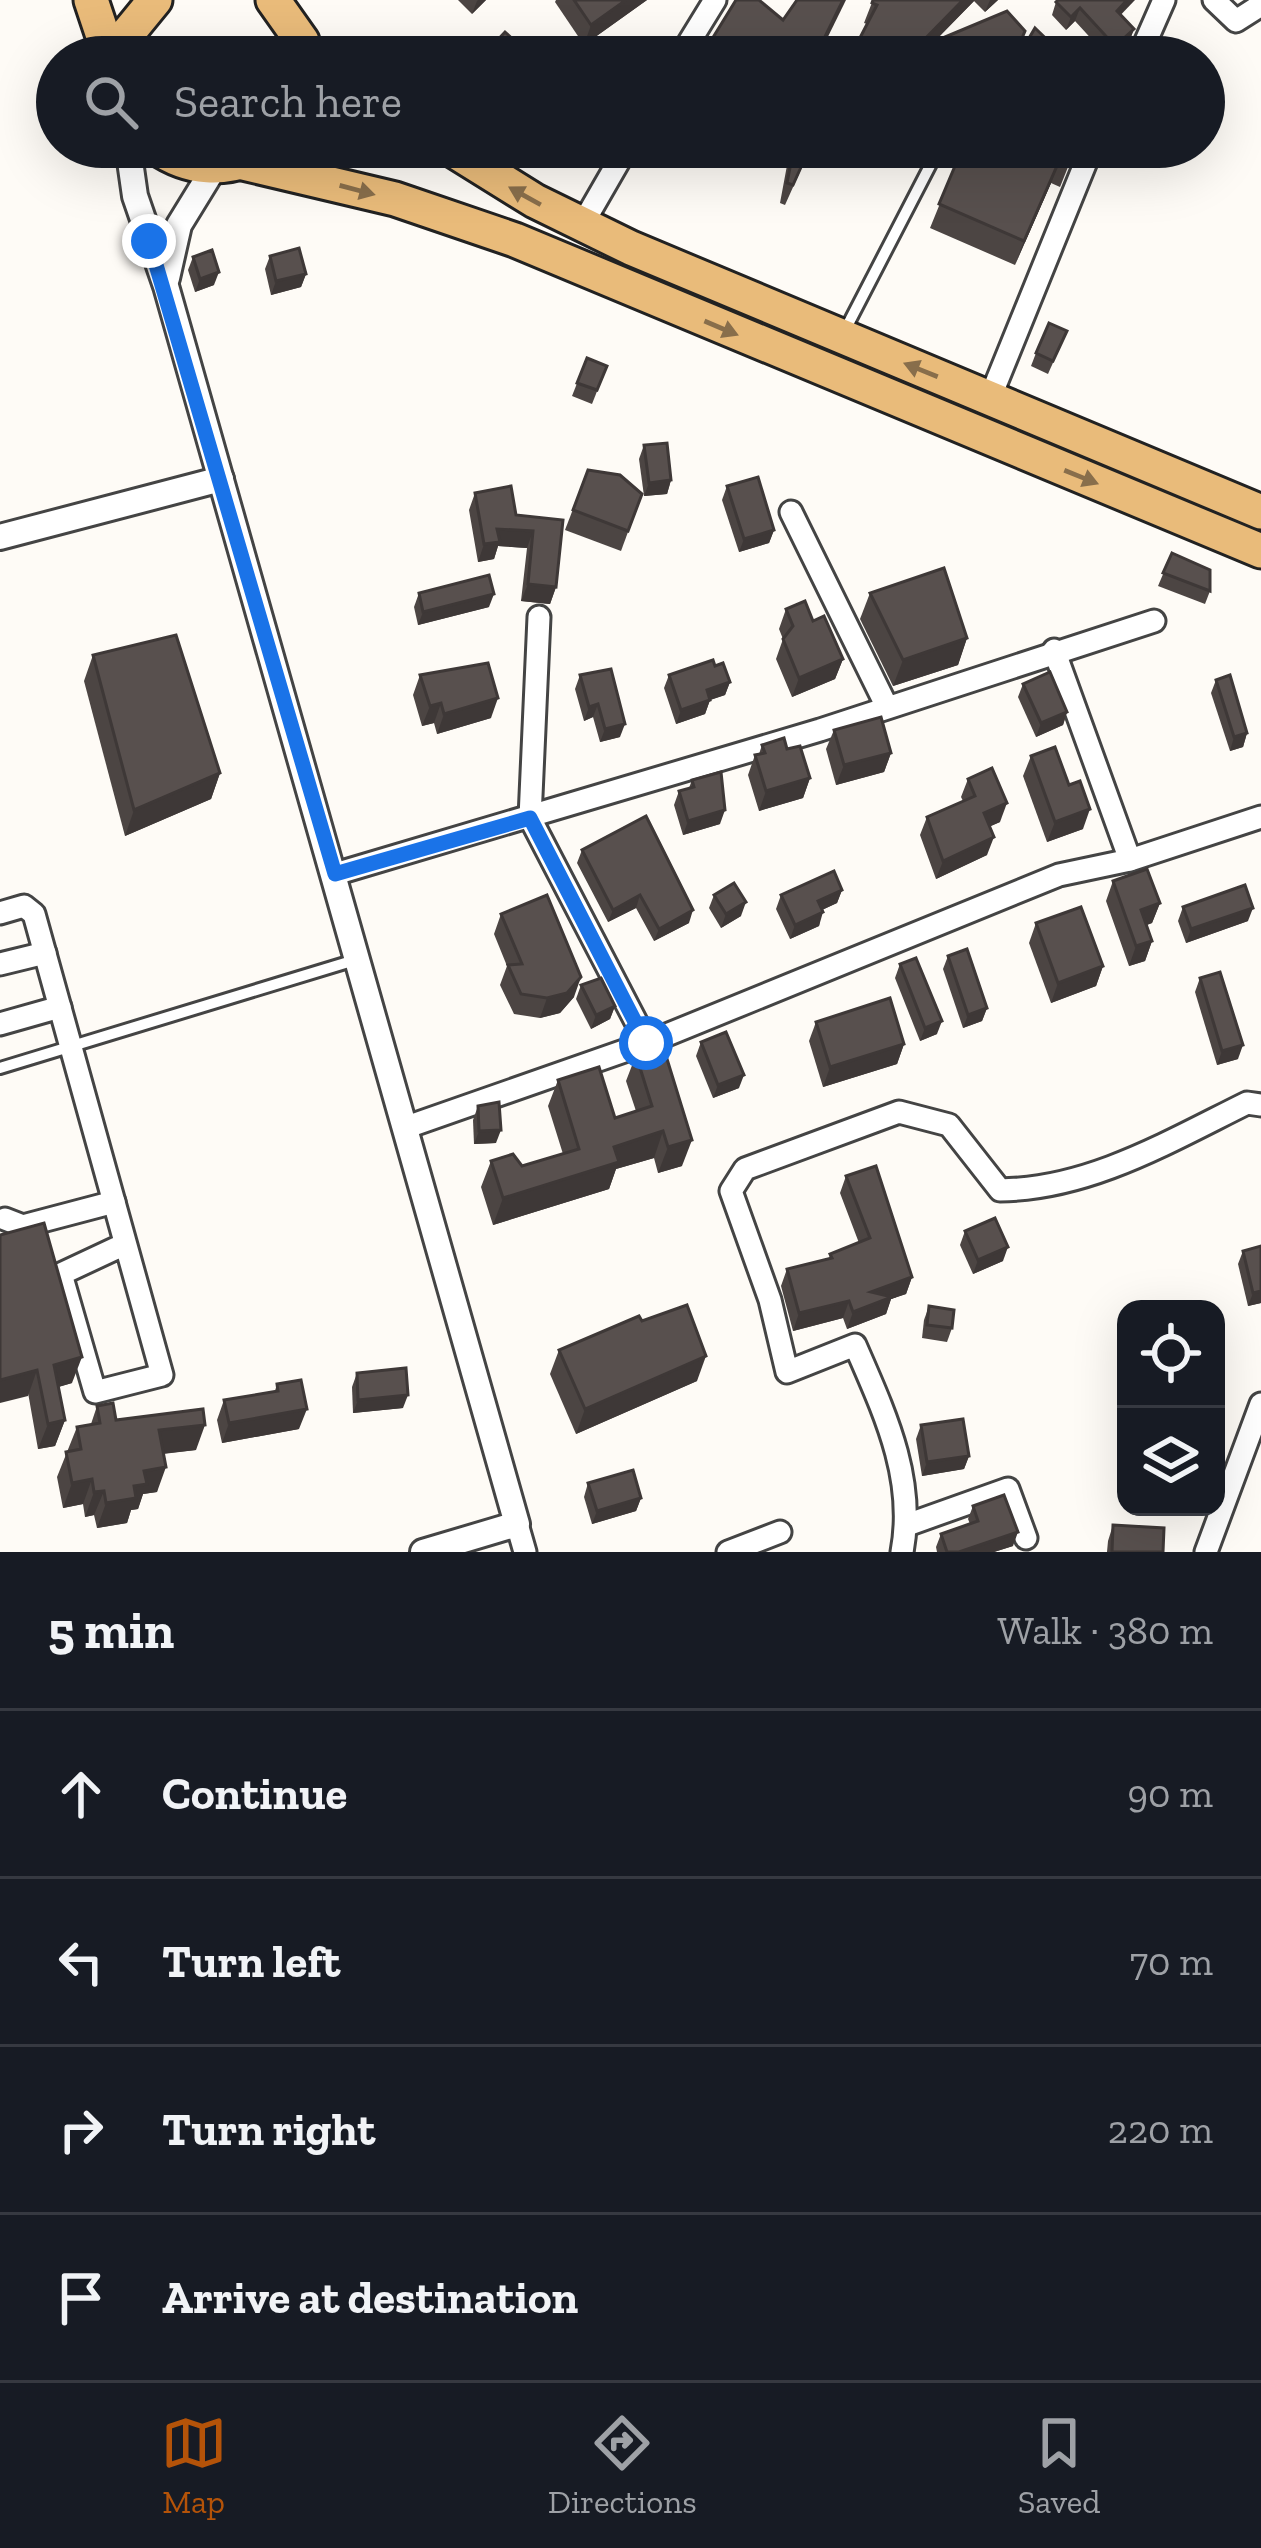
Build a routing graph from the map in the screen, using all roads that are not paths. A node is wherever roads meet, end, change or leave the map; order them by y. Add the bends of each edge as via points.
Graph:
1 (91, 0) edge
2 (155, 0) edge
3 (716, 0) edge
4 (1164, 0) edge
5 (1214, 0) edge
6 (1261, 5) edge
7 (280, 7) edge
8 (103, 36) edge
9 (127, 36) edge
10 (295, 36) edge
11 (312, 36) edge
12 (693, 36) edge
13 (1148, 36) edge
14 (131, 168) edge
15 (228, 168) edge
16 (239, 168) edge
17 (484, 168) edge
18 (616, 168) edge
19 (929, 168) edge
20 (1083, 168) edge
21 (582, 225) junction
22 (166, 286) junction
23 (842, 337) junction
24 (990, 398) junction
25 (221, 479) junction
26 (791, 512) dead end
27 (1261, 512) edge
28 (0, 537) edge
29 (1261, 551) edge
30 (538, 616) dead end
31 (1154, 621) dead end
32 (1054, 650) junction
33 (887, 707) junction
34 (530, 818) junction
35 (1261, 818) edge
36 (1130, 860) junction
37 (335, 874) junction
38 (0, 913) edge
39 (45, 953) junction
40 (355, 961) junction
41 (0, 964) edge
42 (59, 1007) junction
43 (0, 1024) edge
44 (646, 1043) junction
45 (68, 1047) junction
46 (0, 1067) edge
47 (1261, 1105) edge
48 (407, 1127) junction
49 (114, 1202) junction
50 (5, 1219) dead end
51 (125, 1244) junction
52 (1261, 1404) edge
53 (518, 1524) junction
54 (907, 1526) junction
55 (779, 1532) dead end
56 (1026, 1538) dead end
57 (423, 1552) edge
58 (525, 1552) edge
59 (728, 1552) edge
60 (902, 1552) edge
61 (1206, 1552) edge

1 - 8 main road
2 - 9 main road
3 - 12 street
4 - 13 street
5 - 6 street via 1235,21
7 - 10 main road
7 - 11 main road
14 - 22 street
15 - 22 street via 170,247
16 -> 29 main road via 395,200 515,240
21 -> 17 main road
18 - 21 street
19 - 23 lane
20 - 24 street
21 - 23 main road
22 - 25 street
24 -> 23 main road
24 - 27 main road
25 - 28 street
25 - 37 street
26 - 33 street
30 - 34 street
31 - 32 street
32 - 33 street
32 - 36 street
33 - 34 street
34 - 37 street
34 - 44 street
35 - 36 street
36 - 44 street via 1059,875
37 - 40 street
38 - 39 street via 24,906 34,914
39 - 41 street
39 - 42 street
40 - 45 lane
40 - 48 street
42 - 43 street
42 - 45 street
44 - 48 street
45 - 46 lane
45 - 49 street
47 - 54 street via 1246,1103 1046,1190 1000,1190 949,1125 899,1112 745,1169 731,1191 787,1372 855,1345 899,1454
48 - 53 street
49 - 50 street via 23,1226
49 - 51 street
51 - 51 street via 162,1375 95,1392 61,1274
52 - 61 street
53 - 57 street
53 - 58 street
54 - 56 street via 1008,1489
54 - 60 street
55 - 59 street

